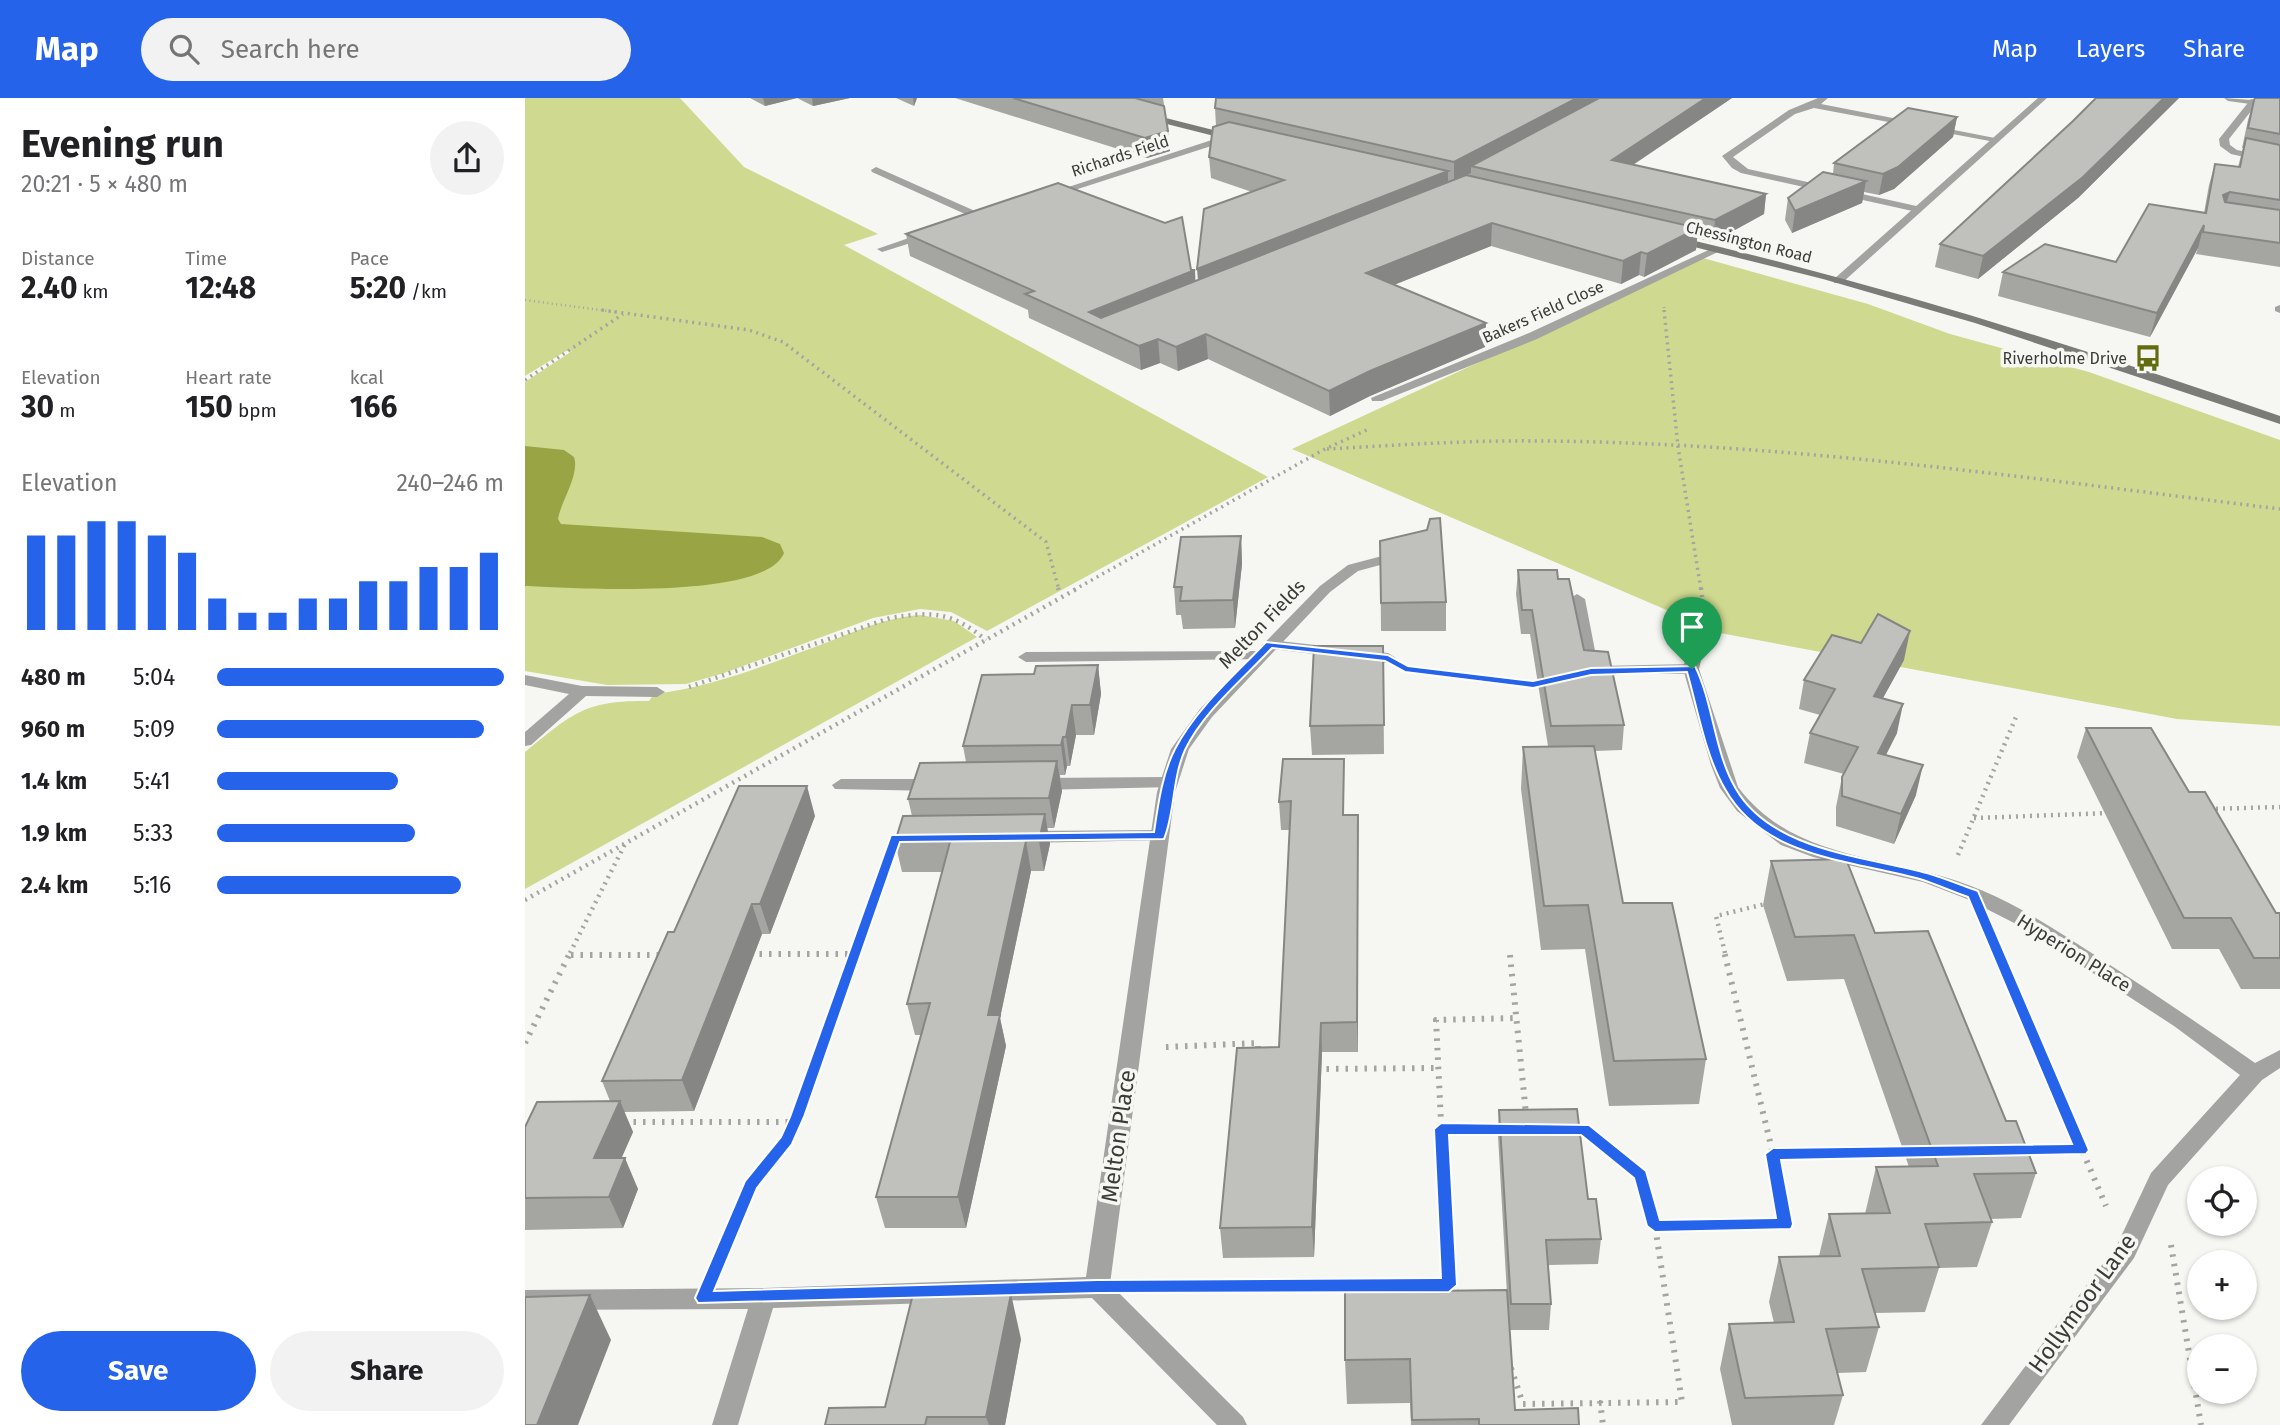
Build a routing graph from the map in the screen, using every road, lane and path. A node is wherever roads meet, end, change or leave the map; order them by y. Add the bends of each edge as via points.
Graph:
1 (1823, 98) edge
2 (2043, 98) edge
3 (2234, 98) edge
4 (2255, 101) junction
5 (2280, 104) edge
6 (1813, 105) junction
7 (1131, 113) edge
8 (1235, 139) joint
9 (1995, 139) junction
10 (2280, 162) edge
11 (876, 170) dead end
12 (1040, 198) edge
13 (1917, 209) junction
14 (992, 213) edge
15 (980, 217) junction
16 (968, 221) edge
17 (943, 229) edge
18 (1665, 237) edge
19 (882, 249) dead end
20 (1719, 249) junction
21 (1838, 281) junction
22 (1663, 299) dead end
23 (525, 300) edge
24 (624, 313) junction
25 (525, 380) edge
26 (1377, 398) dead end
27 (2280, 420) edge
28 (1371, 428) dead end
29 (1678, 447) junction
30 (1323, 450) junction
31 (2280, 509) edge
32 (1421, 552) edge
33 (1059, 591) dead end
34 (1577, 599) dead end
35 (1700, 631) joint
36 (986, 640) junction
37 (1264, 650) junction
38 (1026, 657) dead end
39 (1388, 658) joint
40 (1692, 669) junction
41 (1591, 671) junction
42 (525, 680) edge
43 (582, 691) junction
44 (657, 692) joint
45 (2016, 717) dead end
46 (525, 741) edge
47 (1019, 784) edge
48 (841, 785) dead end
49 (950, 785) edge
50 (1167, 788) junction
51 (2280, 807) edge
52 (2197, 810) edge
53 (2113, 813) dead end
54 (1974, 818) junction
55 (1160, 836) junction
56 (1007, 837) edge
57 (895, 838) edge
58 (625, 844) junction
59 (1973, 894) junction
60 (525, 900) edge
61 (1783, 900) edge
62 (665, 954) edge
63 (747, 954) dead end
64 (855, 954) junction
65 (571, 955) junction
66 (1510, 955) dead end
67 (1517, 1018) junction
68 (525, 1043) edge
69 (1130, 1048) junction
70 (1258, 1056) edge
71 (2280, 1058) edge
72 (1439, 1068) junction
73 (1313, 1069) edge
74 (2254, 1074) junction
75 (620, 1122) edge
76 (795, 1122) junction
77 (1441, 1129) junction
78 (1515, 1129) edge
79 (1528, 1129) edge
80 (1562, 1129) edge
81 (2081, 1150) junction
82 (2014, 1151) edge
83 (1920, 1152) edge
84 (1773, 1154) junction
85 (2159, 1179) junction
86 (1655, 1226) junction
87 (2126, 1251) junction
88 (1449, 1285) junction
89 (1097, 1287) junction
90 (703, 1298) junction
91 (764, 1298) junction
92 (525, 1300) edge
93 (1467, 1302) edge
94 (1508, 1359) edge
95 (1600, 1401) junction
96 (725, 1425) edge
97 (1234, 1425) edge
98 (1603, 1425) edge
99 (1994, 1425) edge
100 (2201, 1425) edge

1 - 6 street
2 - 9 street
3 - 4 street
4 - 5 street
4 - 10 street via 2224,139 2225,146
6 - 9 street
6 - 13 street via 1793,112 1727,156 1745,171
7 - 8 main road
8 - 12 street, Richards Field
9 - 13 street
11 - 15 street
13 - 21 street
14 - 15 street
15 - 16 street
17 - 19 street
18 - 20 main road, Chessington Road
20 - 21 main road, Chessington Road
20 - 26 street, Bakers Field Close via 1533,337
21 - 27 main road, Chessington Road via 2115,364
22 - 29 path
23 - 24 path
24 - 25 path
24 - 33 path via 761,332 782,342 1046,542
28 - 30 path
29 - 30 path via 1438,442
29 - 31 path via 1991,475
29 - 35 path via 1703,605
30 - 36 path
32 - 37 street, Melton Fields via 1353,568 1325,589
34 - 41 street
35 - 40 street, Hyperion Place
36 - 44 path via 955,618 916,612 867,624 721,679
36 - 58 path
37 - 38 street
37 - 39 street
37 - 50 street, Melton Fields via 1180,749
39 - 41 path via 1405,669 1533,685
40 - 41 street
40 - 59 street, Hyperion Place via 1720,765 1743,807 1788,841 1813,851 1927,877
42 - 43 street
43 - 44 street
43 - 46 street
45 - 54 path
47 - 50 street
48 - 49 street
50 - 55 street, Melton Place
51 - 52 path
53 - 54 path
54 - 59 path via 1957,858
55 - 56 street
55 - 69 street, Melton Place
57 - 64 path
58 - 60 path
58 - 65 path
59 - 74 street, Hyperion Place via 2029,922
59 - 81 path
61 - 84 path via 1716,916
62 - 65 path
63 - 64 path
64 - 76 path
65 - 68 path
66 - 67 path
67 - 72 path via 1436,1020
67 - 79 path
69 - 70 path via 1258,1043
69 - 89 street, Melton Place
71 - 74 street, Hollymoor Lane
72 - 73 path
72 - 77 path
74 - 85 street, Hollymoor Lane
75 - 76 path
76 - 90 path via 787,1140 750,1185
77 - 78 path
77 - 88 path
80 - 86 path via 1584,1129 1641,1175
81 - 82 path
81 - 87 path
83 - 84 path
84 - 86 path via 1785,1224
85 - 87 street, Hollymoor Lane
85 - 100 path
86 - 95 path via 1682,1402
87 - 99 street, Hollymoor Lane
88 - 89 path
88 - 93 path
89 - 91 street
89 - 97 street
90 - 91 street
90 - 92 street
91 - 96 street
94 - 95 path via 1523,1404
95 - 98 path

